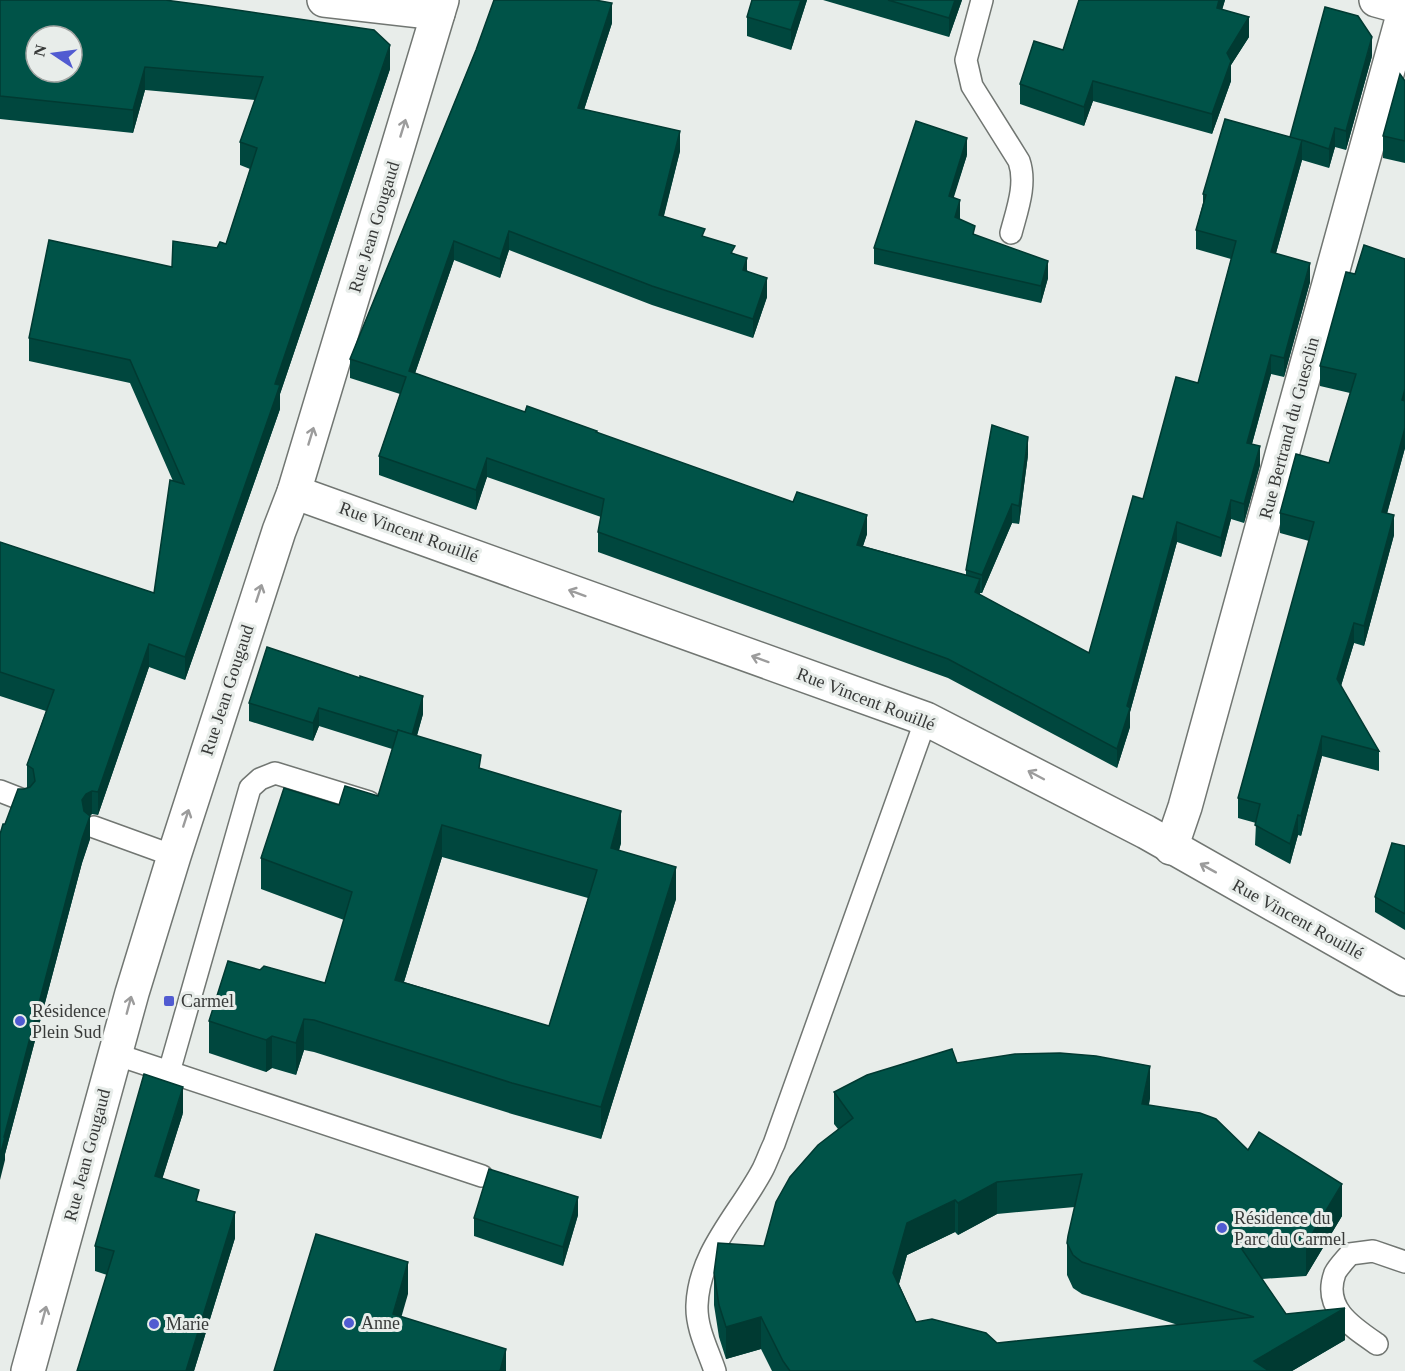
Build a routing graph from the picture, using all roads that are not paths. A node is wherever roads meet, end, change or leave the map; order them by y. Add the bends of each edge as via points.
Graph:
1 (324, 0) edge
2 (982, 0) edge
3 (1376, 0) edge
4 (440, 6) edge
5 (1405, 8) edge
6 (1011, 233) dead end
7 (294, 492) junction
8 (926, 719) junction
9 (0, 791) edge
10 (23, 800) edge
11 (370, 802) edge
12 (94, 827) dead end
13 (1171, 848) junction
14 (174, 856) junction
15 (1405, 979) edge
16 (115, 1054) junction
17 (169, 1072) junction
18 (482, 1176) dead end
19 (1405, 1262) edge
20 (1377, 1344) dead end
21 (28, 1371) edge
22 (715, 1371) edge

1 - 4 street
2 - 6 lane via 966,60 967,73 1023,172
3 - 5 street
7 -> 4 street, Rue Jean Gougaud
5 - 13 street, Rue Bertrand du Guesclin
8 -> 7 street, Rue Vincent Rouillé
14 -> 7 street, Rue Jean Gougaud
13 -> 8 street, Rue Vincent Rouillé
8 - 22 lane via 774,1144 703,1273 697,1305 700,1328
9 - 10 lane
11 - 17 lane via 275,773 250,788
12 - 14 lane
15 -> 13 street, Rue Vincent Rouillé
16 -> 14 street, Rue Jean Gougaud
16 - 17 lane
21 -> 16 street, Rue Jean Gougaud
17 - 18 lane
19 - 20 lane via 1373,1251 1350,1254 1336,1272 1331,1291 1335,1305 1343,1318

